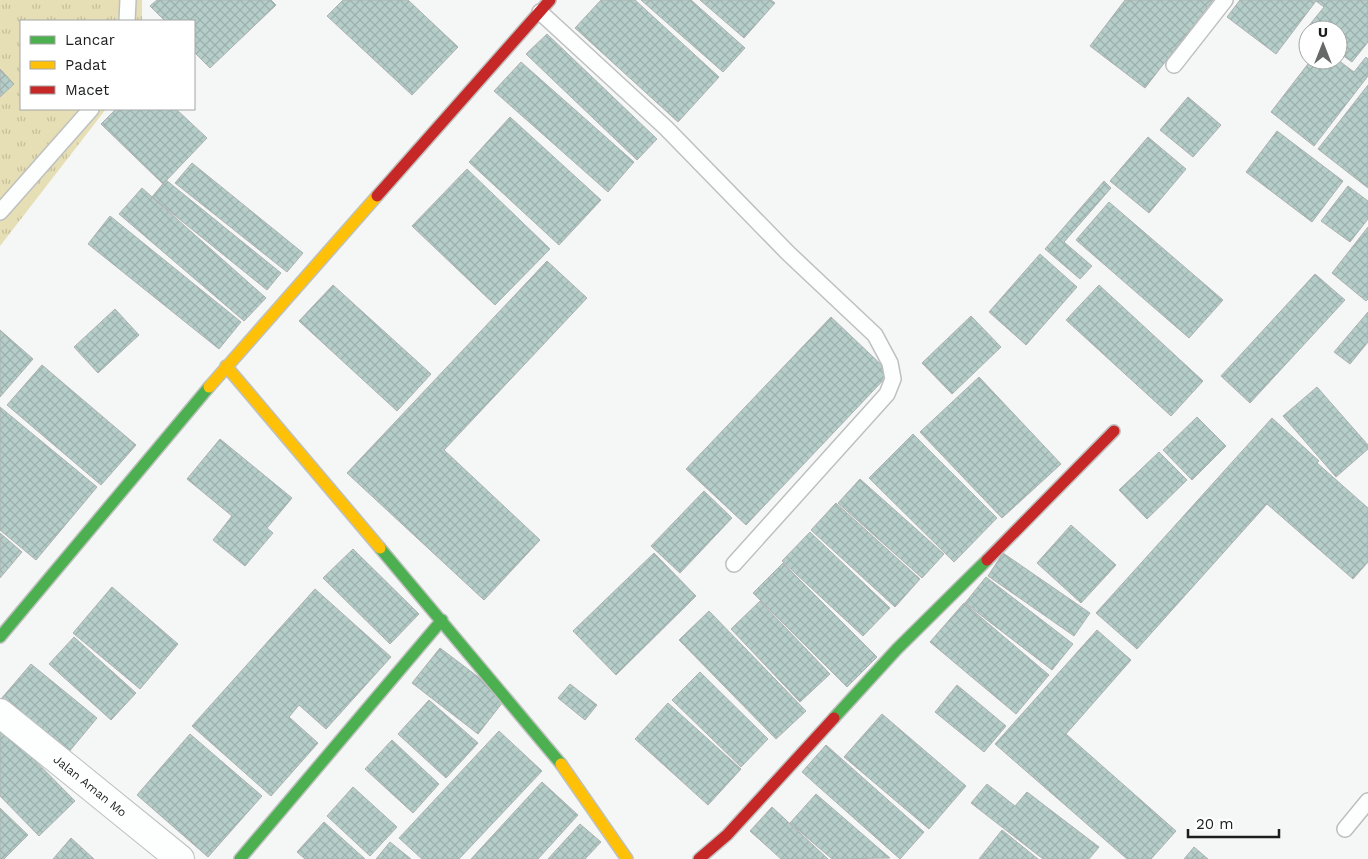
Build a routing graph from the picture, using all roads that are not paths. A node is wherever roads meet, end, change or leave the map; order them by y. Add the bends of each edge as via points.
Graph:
1 (128, 0) edge
2 (550, 0) edge
3 (1225, 0) edge
4 (540, 12) junction
5 (127, 20) edge
6 (1174, 65) dead end
7 (90, 110) edge
8 (0, 212) edge
9 (226, 366) junction
10 (1114, 431) dead end
11 (734, 564) dead end
12 (442, 620) junction
13 (0, 637) edge
14 (0, 713) edge
15 (1368, 801) edge
16 (1345, 829) dead end
17 (180, 859) edge
18 (240, 859) edge
19 (627, 859) edge
20 (700, 859) edge

1 - 5 lane
2 - 4 street
3 - 6 lane
4 - 9 street
4 - 11 lane via 666,128 788,253 875,335 890,363 893,379 887,394
7 - 8 lane
9 - 12 street
9 - 13 street
10 - 20 street via 897,649 727,835
12 - 18 street
12 - 19 street via 560,763
14 - 17 street, Jalan Aman Mo
15 - 16 lane

